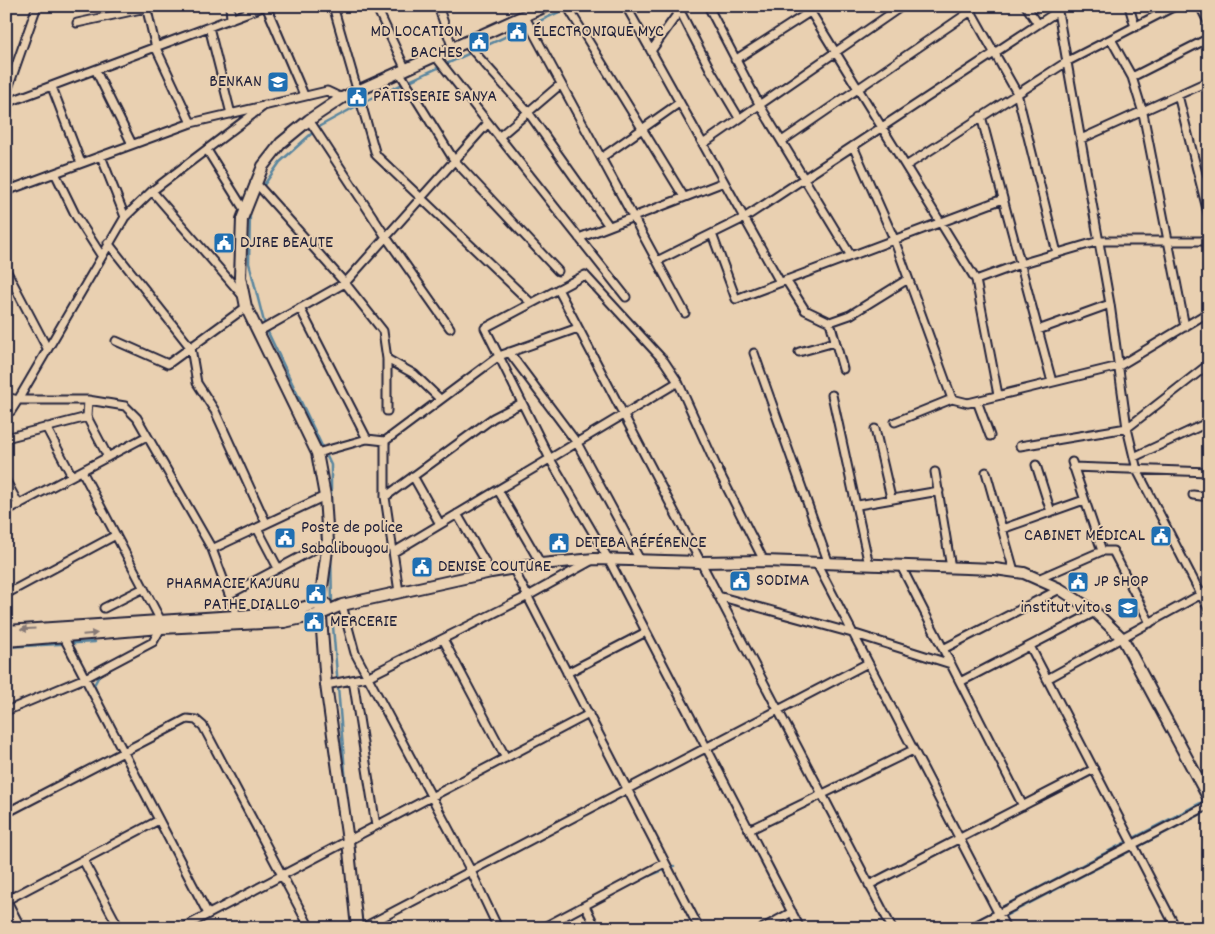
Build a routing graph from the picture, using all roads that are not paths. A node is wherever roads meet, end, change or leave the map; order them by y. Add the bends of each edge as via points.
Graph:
1 (37, 6) edge
2 (230, 6) edge
3 (265, 6) edge
4 (333, 6) edge
5 (376, 6) edge
6 (438, 6) edge
7 (546, 6) edge
8 (567, 6) edge
9 (626, 6) edge
10 (708, 6) edge
11 (819, 6) edge
12 (902, 6) edge
13 (1026, 6) edge
14 (1128, 6) edge
15 (1175, 6) edge
16 (1200, 6) edge
17 (146, 7) edge
18 (682, 8) edge
19 (1058, 8) edge
20 (809, 9) edge
21 (970, 9) edge
22 (527, 12) edge
23 (231, 19) junction
24 (77, 24) dead end
25 (1038, 24) junction
26 (1209, 24) edge
27 (1135, 26) junction
28 (210, 27) junction
29 (1209, 38) edge
30 (1112, 41) junction
31 (466, 43) junction
32 (156, 48) junction
33 (453, 49) junction
34 (651, 51) junction
35 (835, 52) junction
36 (994, 52) junction
37 (436, 57) junction
38 (735, 60) junction
39 (1068, 61) junction
40 (96, 71) junction
41 (403, 71) junction
42 (1132, 77) junction
43 (1209, 81) edge
44 (561, 84) junction
45 (52, 87) junction
46 (858, 89) junction
47 (358, 92) junction
48 (1017, 93) junction
49 (6, 94) edge
50 (304, 95) junction
51 (1178, 95) junction
52 (342, 98) junction
53 (6, 103) edge
54 (680, 103) junction
55 (759, 104) junction
56 (264, 105) junction
57 (528, 112) junction
58 (1143, 113) junction
59 (231, 114) junction
60 (982, 116) junction
61 (739, 118) junction
62 (308, 120) junction
63 (191, 123) junction
64 (488, 123) junction
65 (882, 127) junction
66 (642, 128) junction
67 (499, 137) junction
68 (1081, 139) junction
69 (782, 141) junction
70 (132, 144) junction
71 (703, 144) junction
72 (852, 146) junction
73 (208, 150) junction
74 (101, 156) junction
75 (601, 158) junction
76 (454, 160) junction
77 (81, 163) junction
78 (906, 166) junction
79 (55, 173) junction
80 (805, 177) junction
81 (255, 182) junction
82 (724, 182) junction
83 (6, 191) edge
84 (152, 191) junction
85 (421, 197) junction
86 (684, 197) junction
87 (1003, 199) junction
88 (245, 210) junction
89 (125, 217) junction
90 (632, 217) junction
91 (1209, 217) edge
92 (744, 218) junction
93 (940, 221) junction
94 (609, 226) junction
95 (712, 234) junction
96 (386, 238) junction
97 (579, 238) junction
98 (894, 239) junction
99 (1099, 241) junction
100 (1169, 241) junction
101 (1209, 241) edge
102 (108, 243) junction
103 (1057, 252) junction
104 (101, 256) junction
105 (851, 256) junction
106 (657, 262) junction
107 (1020, 264) junction
108 (6, 270) edge
109 (558, 271) dead end
110 (908, 279) junction
111 (976, 280) junction
112 (783, 281) junction
113 (346, 283) junction
114 (558, 289) junction
115 (244, 297) junction
116 (626, 297) dead end
117 (531, 304) junction
118 (1110, 304) junction
119 (246, 308) junction
120 (300, 308) junction
121 (1209, 312) edge
122 (685, 313) dead end
123 (830, 322) junction
124 (1185, 327) junction
125 (450, 328) dead end
126 (578, 328) junction
127 (1038, 330) junction
128 (258, 332) junction
129 (116, 341) dead end
130 (835, 342) junction
131 (46, 348) junction
132 (191, 348) junction
133 (509, 352) junction
134 (799, 352) dead end
135 (754, 353) dead end
136 (498, 356) junction
137 (387, 359) junction
138 (1209, 364) edge
139 (1119, 366) junction
140 (843, 369) dead end
141 (678, 382) junction
142 (1052, 382) junction
143 (832, 395) dead end
144 (998, 395) junction
145 (6, 397) edge
146 (440, 399) junction
147 (952, 399) junction
148 (18, 400) junction
149 (88, 400) junction
150 (977, 400) junction
151 (522, 403) junction
152 (387, 411) dead end
153 (6, 413) edge
154 (623, 414) junction
155 (87, 417) junction
156 (896, 422) dead end
157 (1209, 422) edge
158 (46, 428) junction
159 (1127, 428) junction
160 (875, 429) dead end
161 (147, 436) junction
162 (990, 436) dead end
163 (6, 438) edge
164 (367, 439) junction
165 (385, 441) junction
166 (577, 443) junction
167 (1020, 446) dead end
168 (317, 454) junction
169 (108, 457) junction
170 (1134, 458) junction
171 (550, 459) junction
172 (1036, 465) dead end
173 (1137, 470) junction
174 (82, 471) junction
175 (935, 472) dead end
176 (986, 472) dead end
177 (1209, 472) edge
178 (72, 476) junction
179 (413, 476) junction
180 (6, 481) edge
181 (498, 490) junction
182 (939, 491) junction
183 (1193, 495) dead end
184 (325, 496) junction
185 (385, 497) junction
186 (1209, 497) edge
187 (892, 498) junction
188 (1084, 500) junction
189 (19, 504) junction
190 (858, 505) junction
191 (6, 511) edge
192 (1051, 512) junction
193 (457, 514) junction
194 (266, 523) junction
195 (440, 524) junction
196 (257, 528) junction
197 (1002, 529) junction
198 (116, 535) junction
199 (328, 542) junction
200 (212, 549) junction
201 (1102, 551) junction
202 (394, 552) junction
203 (594, 559) junction
204 (609, 560) junction
205 (640, 560) junction
206 (764, 561) junction
207 (700, 562) junction
208 (542, 564) junction
209 (816, 564) junction
210 (829, 564) junction
211 (869, 566) junction
212 (901, 566) junction
213 (278, 568) junction
214 (513, 568) junction
215 (951, 568) junction
216 (1014, 571) junction
217 (491, 572) junction
218 (1038, 579) junction
219 (144, 588) junction
220 (1060, 589) junction
221 (1209, 590) edge
222 (399, 592) junction
223 (6, 594) edge
224 (230, 594) junction
225 (1200, 594) junction
226 (528, 596) junction
227 (718, 596) junction
228 (320, 603) junction
229 (341, 606) junction
230 (104, 608) dead end
231 (1209, 610) edge
232 (1095, 612) junction
233 (321, 614) junction
234 (237, 616) junction
235 (1150, 623) junction
236 (161, 624) junction
237 (58, 627) junction
238 (6, 631) edge
239 (646, 632) junction
240 (852, 633) junction
241 (63, 637) junction
242 (443, 639) junction
243 (1123, 639) junction
244 (6, 641) edge
245 (1030, 646) junction
246 (943, 649) junction
247 (868, 663) junction
248 (951, 664) junction
249 (567, 673) junction
250 (367, 677) junction
251 (84, 678) junction
252 (1047, 679) junction
253 (353, 680) junction
254 (960, 682) junction
255 (326, 685) junction
256 (778, 710) junction
257 (6, 711) edge
258 (589, 714) junction
259 (706, 748) junction
260 (912, 750) junction
261 (124, 751) junction
262 (506, 758) junction
263 (1094, 769) junction
264 (628, 789) junction
265 (822, 794) junction
266 (431, 797) junction
267 (1209, 799) edge
268 (1209, 805) edge
269 (1023, 806) junction
270 (6, 813) edge
271 (159, 820) junction
272 (376, 826) junction
273 (749, 830) junction
274 (960, 840) junction
275 (348, 841) junction
276 (1133, 844) junction
277 (83, 860) junction
278 (665, 863) junction
279 (471, 871) junction
280 (283, 875) junction
281 (869, 885) junction
282 (7, 899) edge
283 (585, 906) junction
284 (792, 912) junction
285 (208, 914) junction
286 (998, 914) junction
287 (1173, 927) edge
288 (22, 928) edge
289 (118, 928) edge
290 (182, 928) edge
291 (310, 928) edge
292 (357, 928) edge
293 (362, 928) edge
294 (498, 928) edge
295 (542, 928) edge
296 (596, 928) edge
297 (700, 928) edge
298 (763, 928) edge
299 (800, 928) edge
300 (892, 928) edge
301 (971, 928) edge
302 (1006, 928) edge

1 - 49 street
2 - 23 street
3 - 23 street
3 - 50 street
4 - 47 street
5 - 41 street
6 - 33 street
7 - 22 main road
8 - 66 street
9 - 34 street
10 - 38 street
11 - 20 street
12 - 35 street
13 - 25 street
14 - 27 street
15 - 27 street
16 - 26 street
17 - 24 street
17 - 32 street
18 - 34 street
18 - 61 street via 711,71
19 - 25 street
19 - 39 street
20 - 35 street
20 - 38 street
21 - 36 street
21 - 46 street
22 - 31 main road
22 - 44 street
23 - 28 street
25 - 36 street
27 - 30 street
28 - 32 street
28 - 59 street
29 - 42 street
30 - 39 street
30 - 42 street
31 - 33 main road
31 - 57 street
32 - 40 street
32 - 63 street
33 - 37 main road
34 - 54 street
35 - 46 street
35 - 55 street
36 - 48 street
36 - 65 street
37 - 41 main road
37 - 64 street
38 - 55 street
39 - 48 street
39 - 68 street
40 - 45 street
40 - 70 street
41 - 47 main road
41 - 76 street
42 - 58 street
43 - 51 street
44 - 57 street
44 - 75 street
45 - 53 street
45 - 77 street
46 - 65 street
46 - 69 street
47 - 52 main road
47 - 85 street via 376,155
48 - 60 street
48 - 103 street
50 - 52 street via 327,91
50 - 56 street
51 - 58 street
51 - 91 street
52 - 62 main road
54 - 66 street
54 - 71 street
55 - 61 street
55 - 69 street
56 - 59 street
56 - 73 street
57 - 67 street
57 - 94 street
58 - 68 street
58 - 100 street
59 - 63 street
60 - 78 street
60 - 87 street
61 - 71 street
62 - 81 main road via 281,143 262,166
62 - 96 street
63 - 70 street
64 - 67 street
64 - 76 street
65 - 72 street
65 - 78 street
66 - 75 street
66 - 86 street
67 - 97 street
68 - 99 street
69 - 80 street
70 - 74 street
71 - 82 street
72 - 80 street
72 - 98 street
73 - 84 street
73 - 88 street
74 - 77 street
74 - 89 street
75 - 90 street
76 - 85 street
76 - 109 street
77 - 79 street
78 - 93 street
79 - 83 street
79 - 104 street
80 - 92 street
80 - 105 street
81 - 88 main road
81 - 113 street
82 - 86 street
82 - 92 street
84 - 89 street
84 - 115 street
85 - 96 street
85 - 117 street
86 - 90 street
87 - 93 street
87 - 107 street
88 - 115 main road via 240,254
89 - 102 street
90 - 94 street
90 - 106 street
92 - 95 street
92 - 112 street
93 - 98 street
93 - 111 street
94 - 97 street
95 - 106 street
95 - 112 street via 736,299
96 - 113 street
96 - 125 street
97 - 116 street
98 - 105 street
98 - 110 street
99 - 100 street
99 - 103 street
99 - 118 street
100 - 101 street
100 - 124 street
102 - 104 street
102 - 132 street
103 - 107 street
104 - 131 street
105 - 112 street
106 - 122 street
107 - 111 street
107 - 127 street
108 - 131 street
110 - 123 street via 850,315
110 - 147 street
111 - 144 street
112 - 123 street via 805,310
113 - 120 street
113 - 137 street via 383,331
114 - 117 street
114 - 126 street
114 - 141 street via 585,275 664,361
115 - 119 main road
117 - 136 street via 485,328
118 - 127 street
118 - 139 street
119 - 128 main road
119 - 132 street
120 - 128 street
120 - 164 street
121 - 124 street
123 - 130 street
124 - 139 street
126 - 133 street
126 - 154 street
127 - 142 street
128 - 168 main road
129 - 132 street via 168,364
130 - 134 street
130 - 140 street
131 - 148 street
132 - 194 street via 197,383 215,412
133 - 136 street
133 - 166 street
135 - 210 street
136 - 146 street
136 - 151 street
137 - 146 street via 414,374
137 - 152 street
138 - 159 street
139 - 142 street
139 - 159 street
141 - 154 street
141 - 206 street
142 - 144 street
143 - 190 street
144 - 150 street
145 - 148 street
146 - 165 street
147 - 150 street via 968,403
147 - 156 street
148 - 149 street
148 - 153 street
149 - 155 street
149 - 161 street via 125,406 137,418
150 - 162 street
151 - 171 street
151 - 179 street via 494,418
154 - 166 street
154 - 207 street
155 - 158 street
155 - 169 street
157 - 170 street
158 - 163 street
158 - 178 street
159 - 167 street
159 - 170 street
160 - 187 street
161 - 169 street
161 - 200 street
164 - 165 street
164 - 168 street
165 - 185 street
166 - 171 street
166 - 205 street
168 - 184 main road
169 - 174 street
170 - 173 street
171 - 181 street
171 - 204 street
172 - 192 street
173 - 177 street
173 - 188 street via 1073,465
173 - 225 street
174 - 178 street
174 - 198 street
175 - 182 street
176 - 197 street
178 - 189 street
179 - 185 street
179 - 195 street
180 - 189 street
181 - 193 street
181 - 208 street
182 - 187 street
182 - 215 street
183 - 186 street
184 - 194 street
184 - 199 main road
185 - 202 street
187 - 190 street
188 - 192 street
188 - 201 street
189 - 191 street
190 - 211 street
192 - 197 street
193 - 195 street
193 - 217 street
194 - 196 street
195 - 202 street
196 - 200 street
196 - 213 street
197 - 216 street
198 - 219 street
198 - 223 street
199 - 213 street
199 - 228 main road
200 - 224 street
201 - 218 street
201 - 235 street via 1113,551
202 - 222 street
203 - 204 main road
203 - 208 main road
203 - 226 street
204 - 205 main road
204 - 239 street
205 - 207 main road
206 - 207 main road
206 - 209 main road
207 - 227 street
208 - 214 main road
209 - 210 main road
209 - 240 street
210 - 211 main road
211 - 212 main road
212 - 215 main road
212 - 246 street
213 - 224 street
214 - 217 main road
214 - 226 street
215 - 216 main road
216 - 218 main road
217 - 222 main road
218 - 220 main road
219 - 230 street
219 - 236 street
220 - 232 main road
220 - 246 street
221 - 225 street
222 - 229 main road
224 - 234 street
225 - 231 street
225 - 235 street
226 - 242 street
226 - 249 street
227 - 240 street
227 - 256 street
228 - 229 main road
228 - 233 main road
228 - 234 main road via 283,613
229 - 233 main road
229 - 250 street via 355,654
232 - 243 main road
232 - 245 street
233 - 236 main road via 284,622
233 - 255 main road
234 - 236 main road
235 - 243 street
236 - 237 main road
241 -> 236 main road
236 - 251 street via 153,642
237 -> 238 main road
237 - 241 street
239 - 249 street
239 - 259 street
240 - 247 street
240 - 248 street
241 - 244 main road
241 - 251 street
242 - 250 street
242 - 262 street
243 - 252 street
243 - 267 main road
245 - 252 street
245 - 254 street
246 - 248 street
247 - 256 street
247 - 260 street
248 - 254 street
249 - 258 street
250 - 253 street
250 - 266 street
251 - 257 street
251 - 261 street
252 - 263 street
253 - 255 street
253 - 272 street
254 - 269 street
255 - 275 main road
256 - 259 street
256 - 265 street
258 - 262 street
258 - 264 street
259 - 264 street
259 - 273 street
260 - 265 street
260 - 274 street
261 - 270 street
261 - 271 street
261 - 280 street via 187,719 196,720 203,726
262 - 266 street
263 - 269 street
263 - 276 street
264 - 278 street
264 - 279 street
265 - 273 street
265 - 281 street
266 - 272 street
266 - 279 street
268 - 276 street
269 - 274 street
271 - 277 street
271 - 285 street
272 - 275 street
273 - 284 street
274 - 281 street
274 - 286 street
275 - 280 street
275 - 292 main road
276 - 286 street
276 - 287 street
277 - 282 street
277 - 289 street
278 - 283 street
278 - 297 street
279 - 293 street
279 - 294 street
280 - 285 street
280 - 291 street
281 - 300 street
282 - 288 street
283 - 295 street
283 - 296 street
284 - 298 street
284 - 299 street
285 - 290 street
286 - 301 street
286 - 302 street

